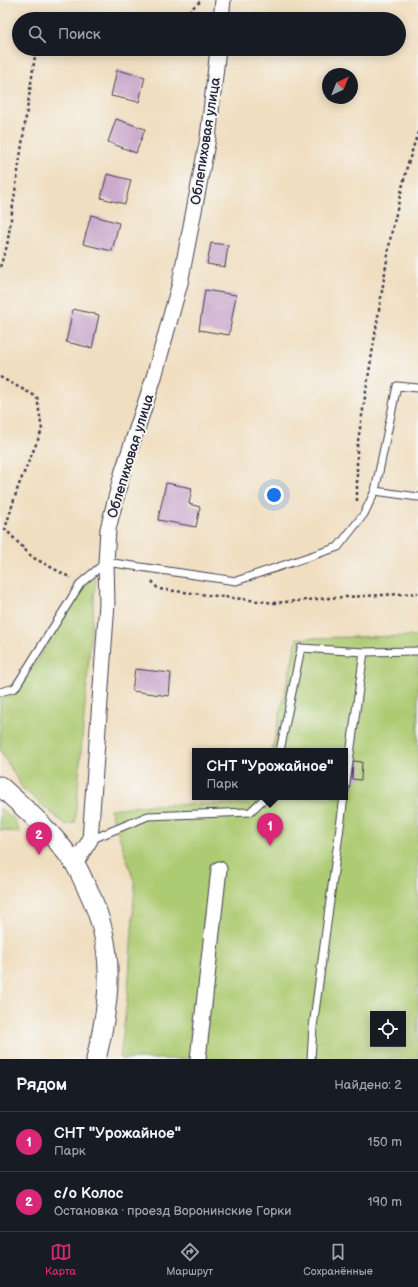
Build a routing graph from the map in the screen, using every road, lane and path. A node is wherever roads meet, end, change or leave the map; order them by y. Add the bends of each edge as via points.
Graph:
1 (202, 0) edge
2 (223, 0) edge
3 (187, 12) edge
4 (222, 12) edge
5 (35, 56) edge
6 (217, 56) edge
7 (418, 132) edge
8 (0, 267) edge
9 (0, 377) edge
10 (418, 388) edge
11 (375, 491) junction
12 (418, 497) edge
13 (357, 522) junction
14 (106, 562) junction
15 (143, 569) junction
16 (80, 583) junction
17 (418, 593) edge
18 (418, 651) edge
19 (364, 652) junction
20 (0, 692) edge
21 (281, 748) edge
22 (348, 769) edge
23 (0, 786) edge
24 (263, 800) edge
25 (344, 800) edge
26 (90, 840) junction
27 (75, 864) junction
28 (219, 869) dead end
29 (96, 1059) edge
30 (198, 1059) edge
31 (311, 1059) edge

1 - 3 path
2 - 4 street
5 - 8 path via 7,246
6 - 14 street, Облепиховая улица via 208,138 180,283 154,378 122,474 108,529
7 - 13 path via 406,168 391,235 356,447
9 - 16 path via 37,397 42,430 18,487 5,529 32,557
10 - 11 lane via 397,386
11 - 12 lane
11 - 13 lane via 364,514
13 - 15 lane via 338,547 236,581
14 - 15 lane
14 - 16 lane
14 - 26 street, Облепиховая улица via 107,603
15 - 17 path via 158,589 275,603
16 - 20 lane via 15,688
18 - 19 lane
19 - 21 lane via 301,648
19 - 22 lane
23 - 27 street via 58,842
24 - 26 lane via 250,812 148,816
25 - 31 lane via 313,1027
26 - 27 street, Облепиховая улица
27 - 29 street via 98,911 107,948 108,988 104,1025
28 - 30 street

